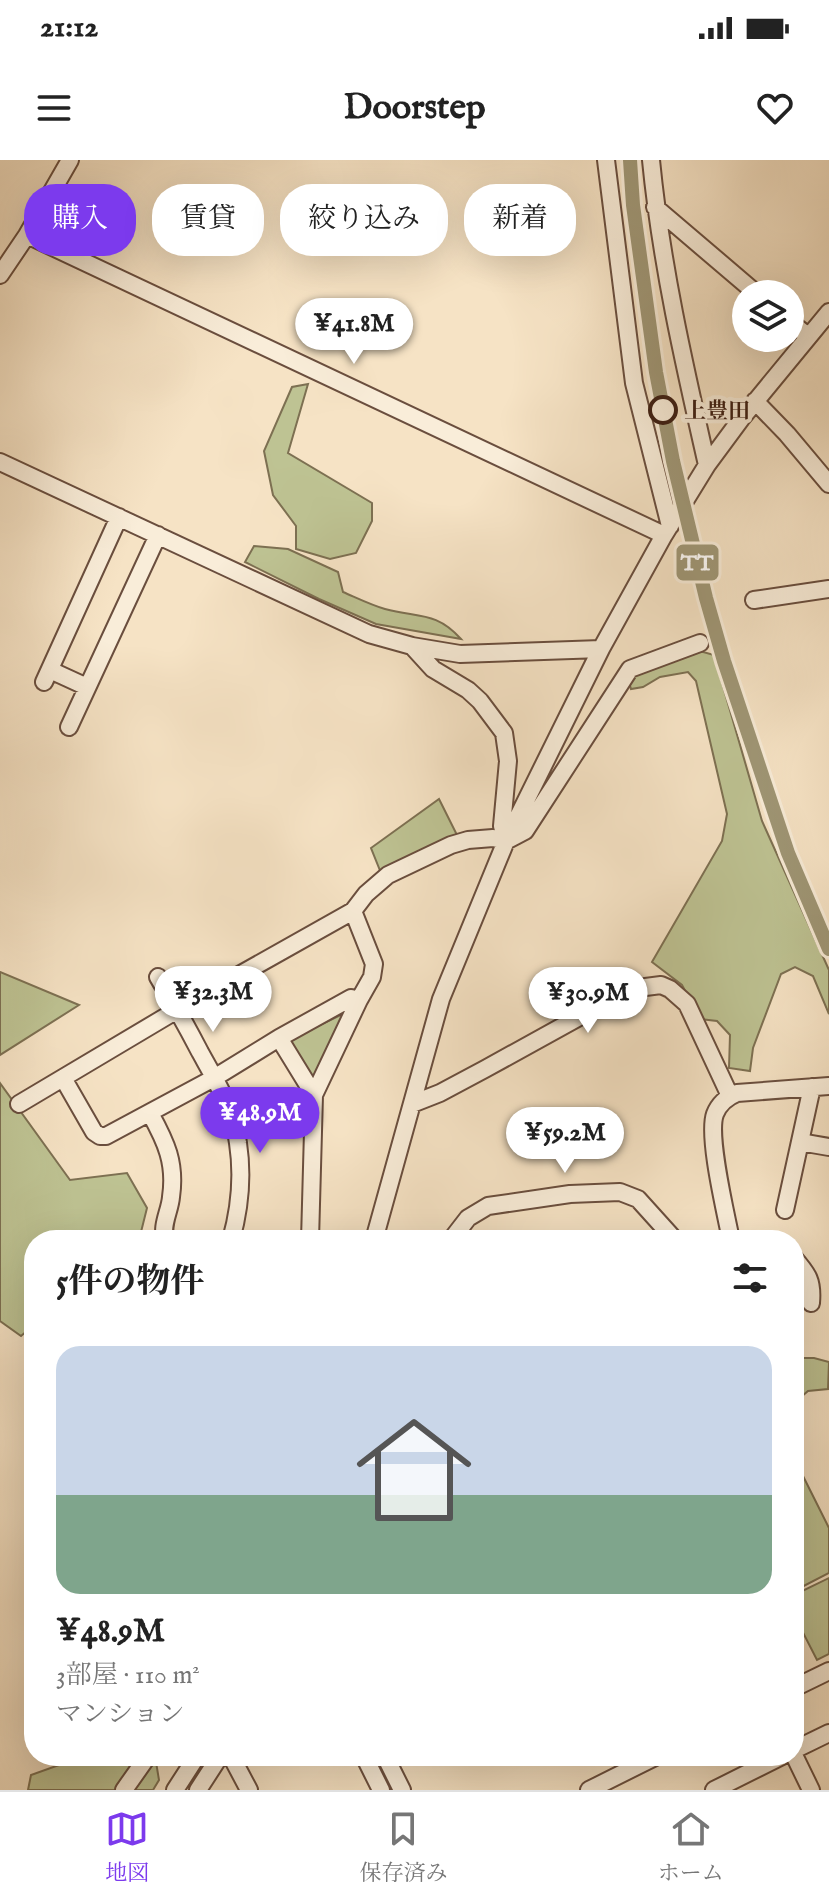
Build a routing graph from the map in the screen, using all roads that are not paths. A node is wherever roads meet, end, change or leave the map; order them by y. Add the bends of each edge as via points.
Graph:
1 (70, 160) edge
2 (606, 160) edge
3 (651, 160) edge
4 (56, 184) edge
5 (655, 207) junction
6 (24, 239) edge
7 (73, 256) edge
8 (0, 275) edge
9 (741, 280) edge
10 (829, 312) edge
11 (804, 333) edge
12 (808, 336) junction
13 (755, 401) junction
14 (0, 462) edge
15 (707, 465) junction
16 (829, 484) edge
17 (119, 517) junction
18 (669, 527) junction
19 (158, 535) junction
20 (829, 589) edge
21 (754, 600) dead end
22 (700, 643) dead end
23 (412, 646) junction
24 (601, 649) junction
25 (87, 687) junction
26 (69, 727) dead end
27 (506, 841) junction
28 (353, 911) junction
29 (158, 977) dead end
30 (359, 1000) junction
31 (177, 1010) junction
32 (279, 1038) junction
33 (63, 1078) junction
34 (214, 1078) junction
35 (829, 1086) edge
36 (812, 1087) junction
37 (314, 1095) junction
38 (730, 1096) junction
39 (19, 1104) dead end
40 (412, 1104) junction
41 (150, 1113) junction
42 (800, 1142) junction
43 (829, 1147) edge
44 (785, 1210) dead end
45 (163, 1230) edge
46 (234, 1230) edge
47 (312, 1230) edge
48 (377, 1230) edge
49 (459, 1230) edge
50 (666, 1230) edge
51 (729, 1230) edge
52 (804, 1270) edge
53 (811, 1303) dead end
54 (829, 1671) edge
55 (804, 1683) edge
56 (829, 1733) edge
57 (804, 1747) edge
58 (141, 1766) edge
59 (191, 1766) edge
60 (214, 1766) edge
61 (236, 1766) edge
62 (369, 1766) edge
63 (390, 1766) edge
64 (637, 1766) edge
65 (762, 1766) edge
66 (800, 1766) edge
67 (124, 1790) edge
68 (175, 1790) edge
69 (198, 1790) edge
70 (249, 1790) edge
71 (381, 1790) edge
72 (402, 1790) edge
73 (589, 1790) edge
74 (714, 1790) edge
75 (811, 1790) edge

1 - 4 street
2 - 18 street via 634,383
3 - 5 street
5 - 9 street
5 - 15 street
6 - 8 street
7 - 18 street
10 - 12 street
11 - 12 street
12 - 13 street
13 - 15 street
13 - 16 street
14 - 17 street
15 - 18 street
17 - 19 street
17 - 25 street via 47,676
18 - 24 street
19 - 23 street via 369,634
19 - 25 street
20 - 21 street
22 - 27 street via 630,669 525,831
23 - 24 street via 460,654
23 - 27 street via 433,669 480,701 504,733
24 - 27 street
25 - 26 street
27 - 28 street via 451,845 388,875
27 - 40 street via 441,999
28 - 30 street via 374,964
28 - 31 street
29 - 31 street
30 - 32 street via 351,998
30 - 37 street
31 - 33 street
31 - 34 street
32 - 34 street
32 - 37 street
33 - 39 street
33 - 41 street via 97,1135 109,1135
34 - 41 street
34 - 46 street via 238,1141 241,1190
35 - 36 street
36 - 38 street
36 - 42 street
37 - 47 street
38 - 40 street via 687,1004 661,985 630,989
38 - 51 street via 716,1112 713,1140
40 - 48 street
41 - 45 street via 172,1167
42 - 43 street
42 - 44 street
49 - 50 street via 488,1206 620,1192 638,1199
52 - 53 street via 813,1286
54 - 55 street
56 - 57 street
58 - 67 street
59 - 68 street
60 - 69 street
61 - 70 street
62 - 71 street
63 - 72 street
64 - 73 street
65 - 74 street
66 - 75 street

